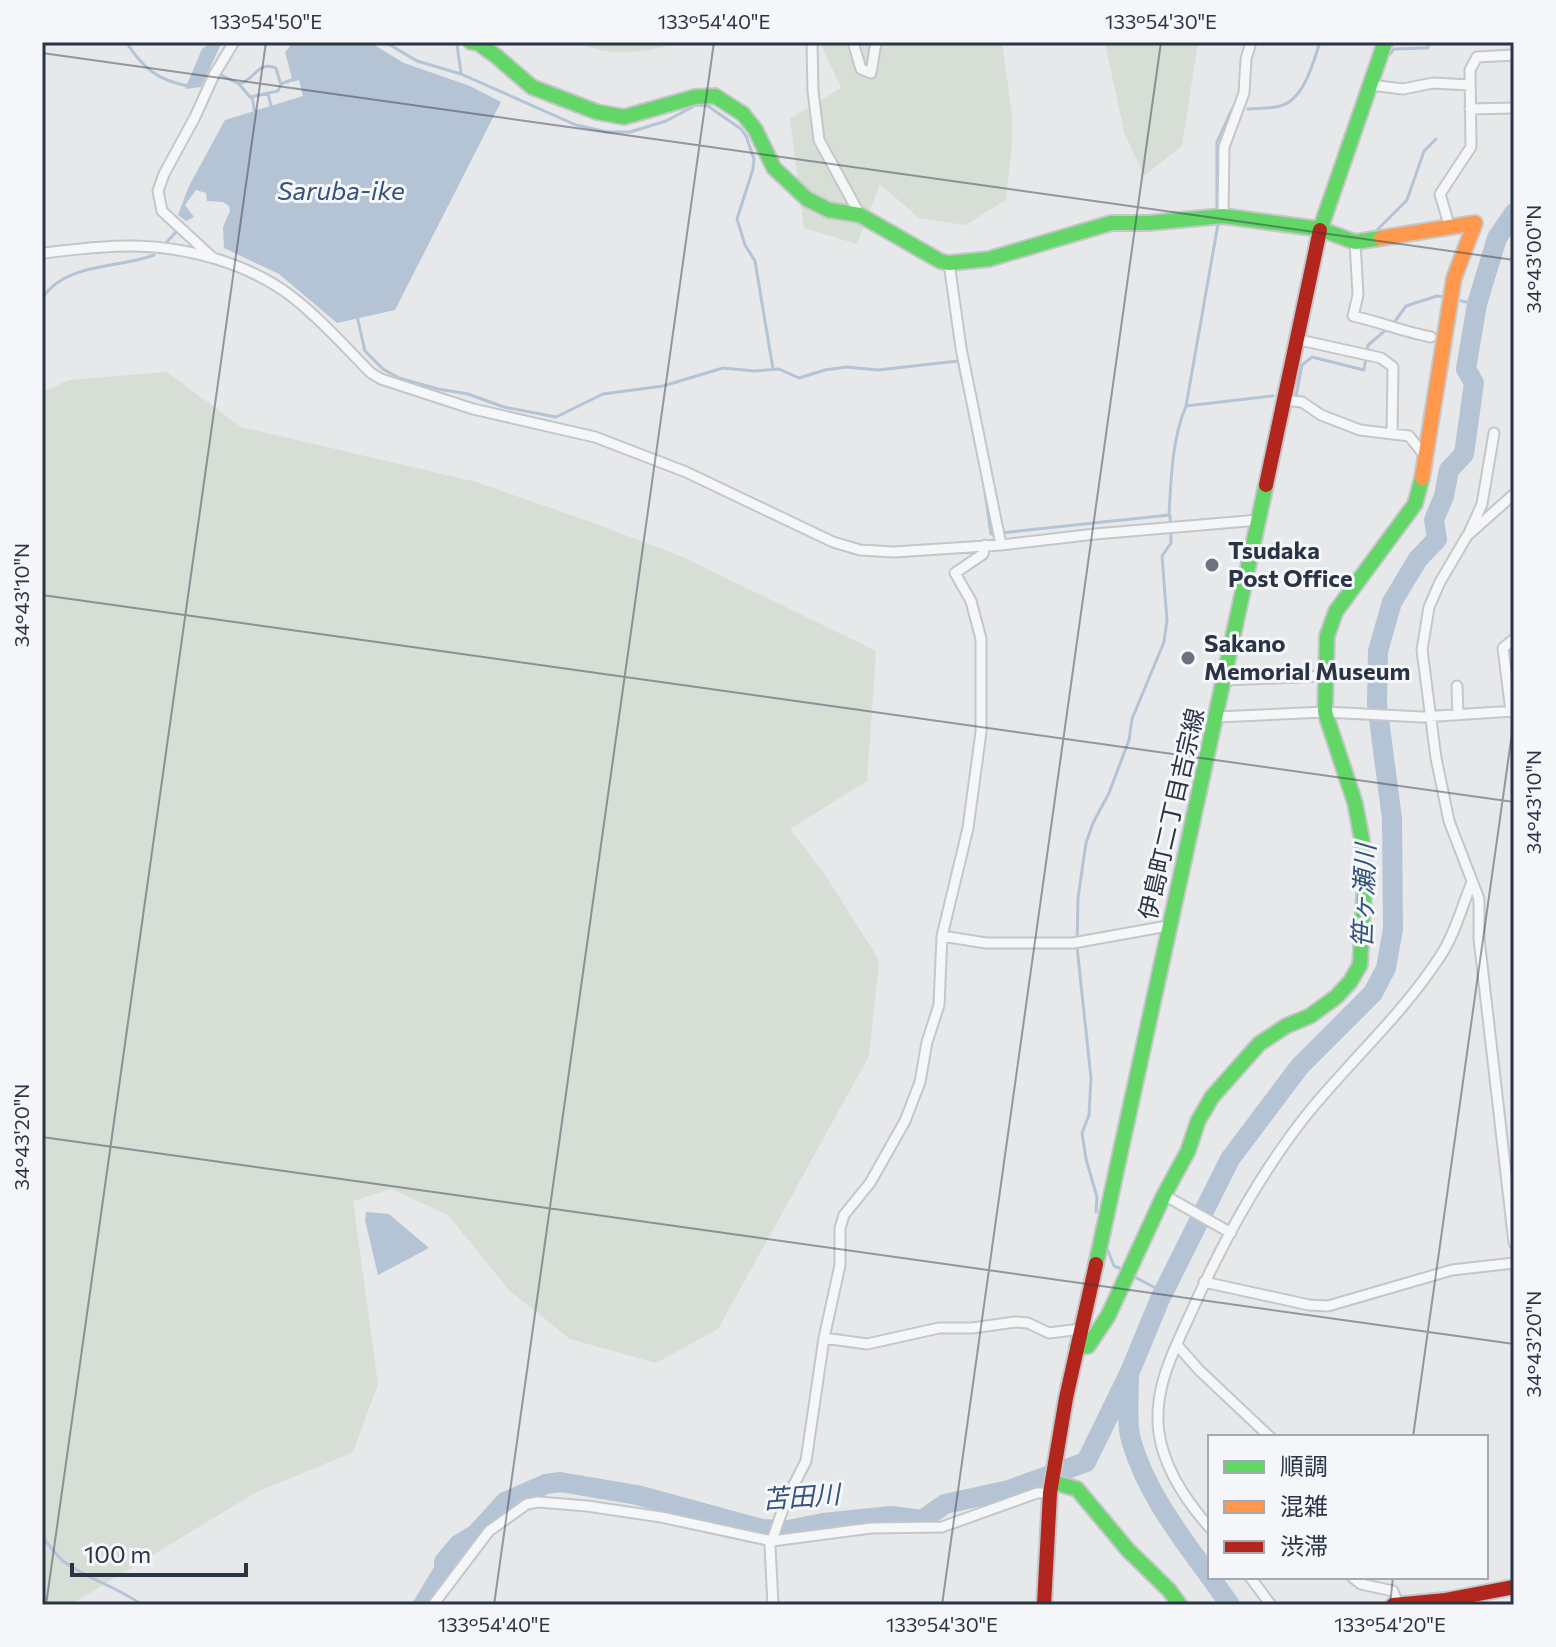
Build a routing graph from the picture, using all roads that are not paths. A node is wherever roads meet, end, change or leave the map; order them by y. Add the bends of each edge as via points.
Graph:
1 (234, 42) edge
2 (471, 42) edge
3 (812, 42) edge
4 (853, 42) edge
5 (876, 42) edge
6 (1251, 42) edge
7 (1385, 42) edge
8 (1514, 55) edge
9 (1370, 85) junction
10 (1470, 85) junction
11 (1514, 108) edge
12 (1470, 109) junction
13 (860, 215) junction
14 (1223, 216) junction
15 (1450, 228) junction
16 (1320, 229) junction
17 (1355, 242) junction
18 (42, 253) edge
19 (213, 258) junction
20 (949, 263) junction
21 (1431, 337) dead end
22 (1295, 339) junction
23 (1283, 400) junction
24 (1494, 433) dead end
25 (1392, 434) junction
26 (1426, 452) junction
27 (1514, 494) edge
28 (1259, 520) junction
29 (1467, 536) junction
30 (999, 537) junction
31 (985, 545) junction
32 (1514, 639) edge
33 (1324, 676) junction
34 (1225, 680) junction
35 (1457, 686) dead end
36 (1325, 712) junction
37 (1513, 712) edge
38 (1458, 715) junction
39 (1217, 717) junction
40 (1426, 717) junction
41 (1472, 882) junction
42 (1169, 928) junction
43 (942, 936) junction
44 (1164, 1195) junction
45 (1228, 1231) junction
46 (1514, 1243) edge
47 (1514, 1263) edge
48 (1204, 1282) junction
49 (1081, 1329) junction
50 (824, 1338) junction
51 (1177, 1345) junction
52 (1077, 1347) junction
53 (1268, 1435) edge
54 (1051, 1487) junction
55 (1208, 1525) edge
56 (773, 1538) junction
57 (1252, 1579) edge
58 (1355, 1579) edge
59 (1514, 1587) edge
60 (1396, 1604) edge
61 (433, 1605) edge
62 (773, 1605) edge
63 (1044, 1605) edge
64 (1180, 1605) edge
65 (1271, 1605) edge

1 - 19 street via 158,191 162,211
2 - 13 street via 532,87 597,112 624,117 715,96 743,114 774,168 807,199 829,210
3 - 13 street via 819,140
4 - 5 street via 861,69 871,73
6 - 14 street via 1244,93 1224,147
7 - 9 street, 伊島町二丁目吉宗線
8 - 10 street via 1477,57
9 - 10 street
9 - 16 street, 伊島町二丁目吉宗線
10 - 12 street
11 - 12 street
12 - 15 street via 1471,147 1440,194
13 - 20 street
14 - 16 street
14 - 20 street via 1111,223 989,259
15 - 17 street
15 - 26 street via 1475,223 1454,278
16 - 17 street
16 - 22 street, 伊島町二丁目吉宗線
17 - 21 street via 1358,295 1353,316
18 - 19 street via 135,246
19 - 31 street via 276,285 371,373 395,386 595,437 686,472 847,547 885,553
20 - 30 street
22 - 23 street, 伊島町二丁目吉宗線
22 - 25 street via 1367,354 1393,367
23 - 25 street via 1302,402 1352,428
23 - 28 street, 伊島町二丁目吉宗線
24 - 29 street via 1482,504
25 - 26 street via 1409,436
26 - 33 street via 1415,504 1336,611 1327,636
27 - 29 street
28 - 30 street
28 - 34 street, 伊島町二丁目吉宗線
29 - 40 street via 1429,607 1422,650
30 - 31 street
31 - 43 street via 983,554 955,573 971,601 981,639 981,732 968,828
32 - 37 street via 1503,648
33 - 34 street
33 - 36 street
34 - 39 street, 伊島町二丁目吉宗線
35 - 38 street
36 - 39 street
36 - 40 street
36 - 44 street via 1362,840 1360,965 1336,997 1259,1044 1233,1071 1198,1121
37 - 38 street
38 - 40 street
39 - 42 street, 伊島町二丁目吉宗線
40 - 41 street via 1449,821
41 - 45 street via 1443,953 1391,1024 1275,1156
41 - 46 street via 1479,899 1479,939
42 - 43 street via 1076,943 986,943
42 - 49 street, 伊島町二丁目吉宗線
43 - 50 street via 939,1005 920,1082 870,1183 844,1215 840,1265
44 - 45 street
44 - 52 street via 1108,1316 1088,1346
45 - 48 street
47 - 48 street via 1452,1270 1328,1306
48 - 51 street
49 - 50 street via 1049,1333 1015,1322 939,1328 867,1344
49 - 52 street, 伊島町二丁目吉宗線
50 - 56 street via 806,1461
51 - 53 street
51 - 55 street via 1162,1381 1159,1431 1164,1457
52 - 54 street, 伊島町二丁目吉宗線
54 - 56 street via 942,1527
54 - 63 street, 伊島町二丁目吉宗線
54 - 64 street via 1077,1489
56 - 61 street via 587,1506 527,1504 489,1531
56 - 62 street
57 - 65 street
58 - 60 street via 1393,1591
59 - 60 street

